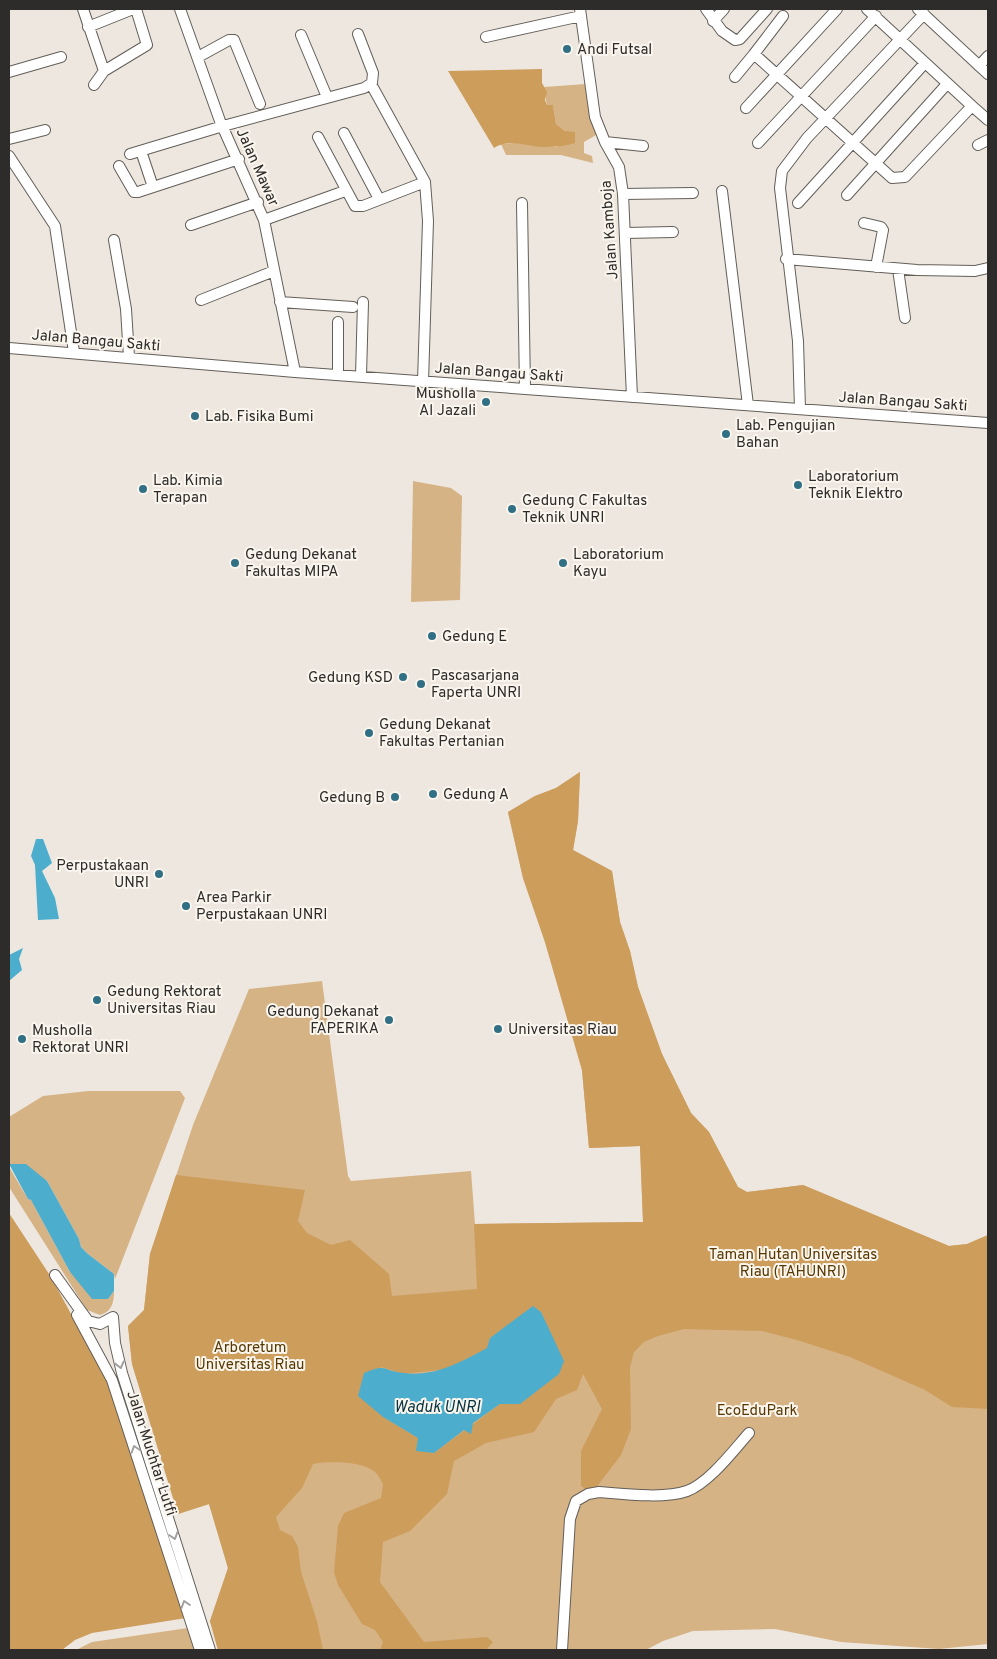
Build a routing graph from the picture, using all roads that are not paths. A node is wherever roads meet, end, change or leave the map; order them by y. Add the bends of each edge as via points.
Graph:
1 (83, 9) edge
2 (134, 9) edge
3 (180, 9) edge
4 (706, 9) edge
5 (724, 9) edge
6 (768, 9) edge
7 (837, 9) edge
8 (867, 9) edge
9 (921, 11) edge
10 (581, 12) edge
11 (783, 16) dead end
12 (876, 16) junction
13 (713, 21) junction
14 (88, 27) junction
15 (358, 34) dead end
16 (301, 35) dead end
17 (486, 37) dead end
18 (900, 39) junction
19 (754, 54) junction
20 (988, 56) edge
21 (61, 57) dead end
22 (198, 57) junction
23 (925, 63) junction
24 (979, 66) junction
25 (104, 71) junction
26 (9, 72) edge
27 (777, 73) junction
28 (988, 74) edge
29 (735, 76) dead end
30 (371, 84) junction
31 (947, 84) junction
32 (94, 85) dead end
33 (802, 96) junction
34 (327, 97) junction
35 (260, 104) dead end
36 (972, 106) junction
37 (746, 108) dead end
38 (827, 117) junction
39 (988, 120) edge
40 (223, 126) junction
41 (45, 130) dead end
42 (344, 133) dead end
43 (318, 138) dead end
44 (9, 139) edge
45 (988, 140) edge
46 (853, 141) junction
47 (605, 142) junction
48 (758, 143) dead end
49 (978, 145) dead end
50 (643, 146) dead end
51 (130, 154) dead end
52 (9, 156) edge
53 (143, 157) dead end
54 (239, 159) junction
55 (877, 164) junction
56 (119, 166) dead end
57 (425, 182) junction
58 (153, 187) junction
59 (345, 191) junction
60 (722, 191) dead end
61 (693, 193) dead end
62 (623, 194) junction
63 (846, 195) dead end
64 (379, 199) junction
65 (258, 202) junction
66 (798, 202) dead end
67 (522, 203) dead end
68 (264, 220) junction
69 (864, 223) dead end
70 (191, 225) dead end
71 (672, 232) dead end
72 (625, 233) junction
73 (114, 240) dead end
74 (786, 259) junction
75 (876, 267) junction
76 (898, 268) junction
77 (988, 268) edge
78 (274, 270) junction
79 (201, 300) dead end
80 (280, 302) junction
81 (904, 318) dead end
82 (338, 322) dead end
83 (9, 348) edge
84 (74, 352) junction
85 (130, 357) junction
86 (295, 372) junction
87 (338, 374) junction
88 (361, 376) junction
89 (423, 382) junction
90 (525, 389) junction
91 (632, 397) junction
92 (748, 405) junction
93 (800, 409) junction
94 (988, 423) edge
95 (748, 1433) dead end
96 (200, 1650) edge
97 (210, 1650) edge
98 (562, 1650) edge

1 - 14 street
2 - 14 street
2 - 25 street via 148,45
3 - 22 street, Jalan Mawar
4 - 13 street
5 - 13 street
6 - 13 street via 737,40
7 - 27 street
8 - 12 street
9 - 18 street
9 - 24 street
10 - 17 street
10 - 47 street, Jalan Kamboja via 592,101
11 - 19 street
12 - 18 street
12 - 33 street
14 - 25 street
15 - 30 street via 373,73
16 - 34 street
18 - 23 street
18 - 38 street
19 - 27 street
19 - 29 street
20 - 24 street
21 - 26 street
22 - 35 street via 234,40
22 - 40 street, Jalan Mawar
23 - 31 street
23 - 46 street
24 - 28 street
25 - 32 street
27 - 33 street
27 - 37 street
30 - 34 street
30 - 57 street
31 - 36 street
31 - 55 street
33 - 38 street
33 - 48 street
34 - 40 street
36 - 39 street
36 - 55 street via 905,177 892,178
38 - 46 street
38 - 74 street via 806,138 782,171 780,188
40 - 51 street
40 - 54 street, Jalan Mawar
41 - 44 street
42 - 64 street
43 - 59 street
45 - 49 street
46 - 55 street
46 - 66 street
47 - 50 street
47 - 62 street, Jalan Kamboja via 619,167
52 - 84 street via 55,226
53 - 58 street
54 - 58 street
54 - 65 street, Jalan Mawar
55 - 63 street
56 - 58 street via 134,192
57 - 64 street
57 - 89 street via 428,222
59 - 64 street via 357,207
59 - 68 street
60 - 92 street
61 - 62 street
62 - 72 street, Jalan Kamboja
65 - 68 street, Jalan Mawar
65 - 70 street
67 - 90 street
68 - 78 street, Jalan Mawar
69 - 75 street via 883,230
71 - 72 street
72 - 91 street, Jalan Kamboja
73 - 85 street via 126,308
74 - 75 street
74 - 93 street via 798,341
75 - 76 street
76 - 77 street via 975,271
76 - 81 street
78 - 79 street
78 - 80 street, Jalan Mawar
80 - 86 street, Jalan Mawar
80 - 88 street via 358,305
82 - 87 street
83 - 84 street, Jalan Bangau Sakti
84 - 85 street, Jalan Bangau Sakti
85 - 86 street, Jalan Bangau Sakti
86 - 87 street, Jalan Bangau Sakti
87 - 88 street, Jalan Bangau Sakti
88 - 89 street, Jalan Bangau Sakti
89 - 90 street, Jalan Bangau Sakti
90 - 91 street, Jalan Bangau Sakti
91 - 92 street, Jalan Bangau Sakti
92 - 93 street, Jalan Bangau Sakti
93 - 94 street, Jalan Bangau Sakti
95 - 98 street via 690,1490 667,1494 599,1492 576,1501 570,1519
96 -> 97 street, Jalan Muchtar Lutfi via 112,1380 55,1274 88,1321 100,1324 114,1316 115,1343 122,1373

